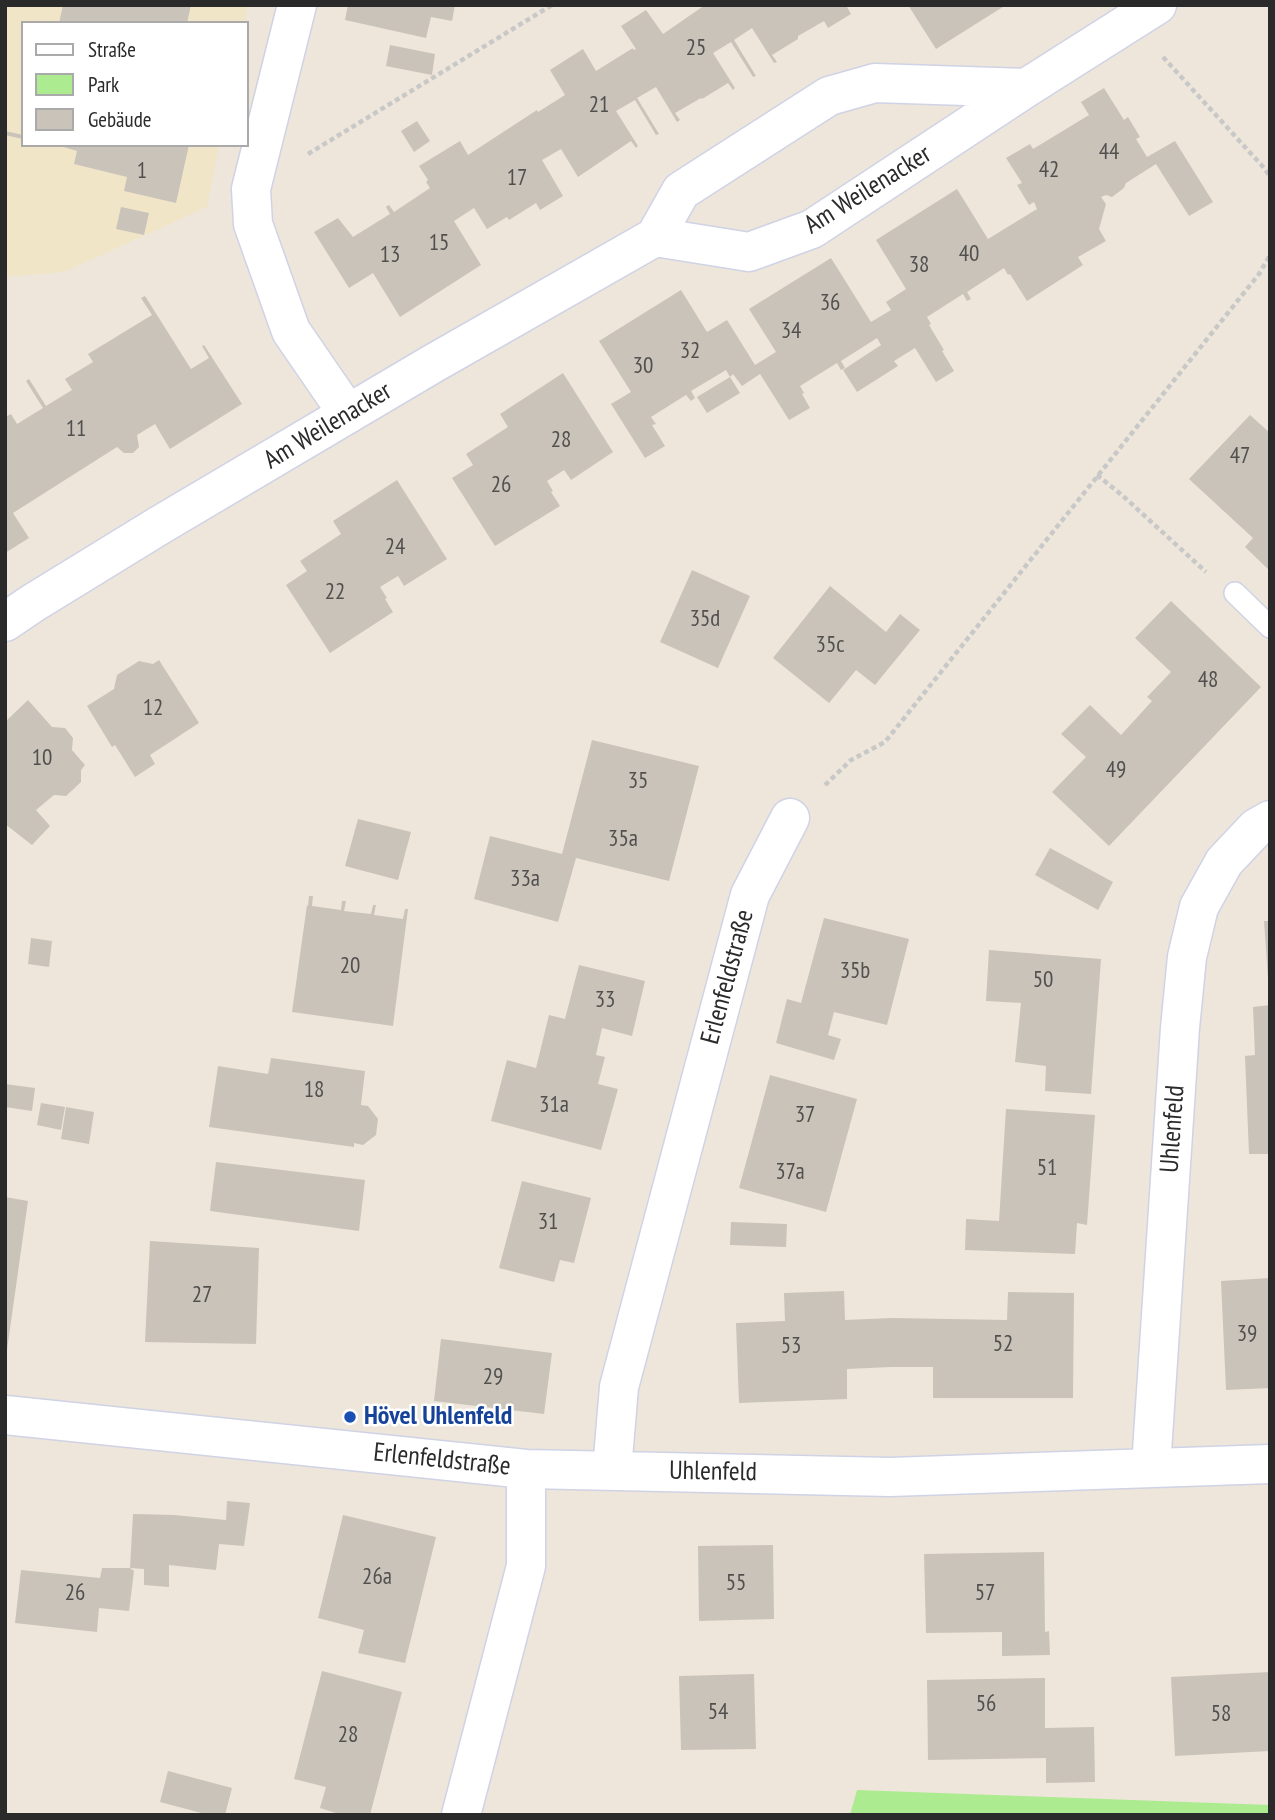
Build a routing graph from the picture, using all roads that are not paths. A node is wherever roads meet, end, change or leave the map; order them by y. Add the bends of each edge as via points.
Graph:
1 (297, 5) edge
2 (1147, 12) edge
3 (1026, 88) junction
4 (655, 237) junction
5 (348, 414) junction
6 (1235, 593) dead end
7 (5, 622) edge
8 (1270, 627) edge
9 (790, 818) road end
10 (1270, 820) edge
11 (5, 1415) edge
12 (1270, 1464) edge
13 (1151, 1467) junction
14 (526, 1469) junction
15 (612, 1470) junction
16 (461, 1815) edge

1 - 5 street via 251,189 253,224 292,331
2 - 3 street, Am Weilenacker
3 - 4 street, Am Weilenacker via 812,229 749,252
3 - 4 street via 876,83 829,96 681,191
4 - 5 street, Am Weilenacker
5 - 7 street, Am Weilenacker
6 - 8 lane
9 - 15 street, Erlenfeldstraße via 750,895 619,1387
10 - 13 street, Uhlenfeld via 1256,828 1224,862 1199,907 1187,957
11 - 14 street, Erlenfeldstraße
12 - 13 street, Uhlenfeld
13 - 15 street, Uhlenfeld via 890,1477
14 - 15 street, Uhlenfeld
14 - 16 street, Erlenfeldstraße via 526,1566

